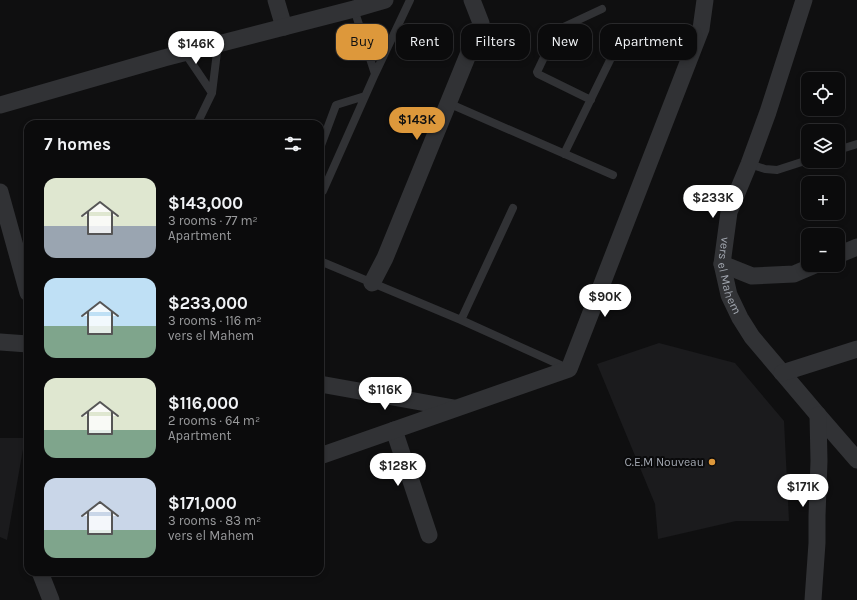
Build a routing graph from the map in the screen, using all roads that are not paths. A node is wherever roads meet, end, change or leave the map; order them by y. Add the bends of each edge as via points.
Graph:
1 (276, 0) edge
2 (385, 0) edge
3 (410, 0) edge
4 (472, 0) edge
5 (705, 0) edge
6 (804, 0) edge
7 (354, 9) junction
8 (602, 9) dead end
9 (284, 27) junction
10 (218, 44) junction
11 (185, 53) junction
12 (610, 60) edge
13 (375, 74) junction
14 (212, 93) junction
15 (365, 96) junction
16 (591, 100) junction
17 (448, 103) junction
18 (0, 104) edge
19 (199, 120) edge
20 (324, 137) edge
21 (857, 144) edge
22 (845, 148) edge
23 (564, 154) junction
24 (801, 162) edge
25 (749, 164) junction
26 (612, 175) dead end
27 (324, 189) edge
28 (0, 192) edge
29 (513, 208) dead end
30 (857, 247) edge
31 (845, 252) edge
32 (324, 263) edge
33 (722, 264) junction
34 (801, 271) edge
35 (24, 279) edge
36 (372, 283) junction
37 (461, 320) junction
38 (0, 342) edge
39 (24, 344) edge
40 (857, 349) edge
41 (569, 369) junction
42 (782, 373) junction
43 (324, 385) edge
44 (455, 409) junction
45 (818, 415) junction
46 (394, 430) junction
47 (324, 455) edge
48 (857, 460) edge
49 (429, 535) dead end
50 (42, 576) edge
51 (51, 600) edge
52 (813, 600) edge

1 - 9 street
2 - 7 street
3 - 13 lane
4 - 17 street via 481,23
5 - 41 street via 701,29
6 - 25 street, vers el Mahem
7 - 9 street
7 - 13 lane
8 - 16 lane via 557,30 537,72
9 - 10 street
10 - 11 street
10 - 14 lane
11 - 14 lane
11 - 18 street
12 - 16 lane
13 - 15 lane
14 - 19 lane
15 - 20 lane via 336,105
15 - 27 lane
16 - 23 lane
17 - 23 lane
17 - 36 street
21 - 22 lane
23 - 26 lane
24 - 25 lane via 777,170
25 - 33 street, vers el Mahem via 728,212
28 - 35 street
29 - 37 lane
30 - 31 street
32 - 36 lane
33 - 34 street via 752,276 794,274
33 - 42 street, vers el Mahem via 729,295 740,318
36 - 37 lane
37 - 41 lane
38 - 39 street
40 - 42 street
41 - 44 street
42 - 45 street, vers el Mahem
43 - 44 street
44 - 46 street
45 - 48 street, vers el Mahem
45 - 52 street via 820,461
46 - 47 street
46 - 49 street
50 - 51 street

